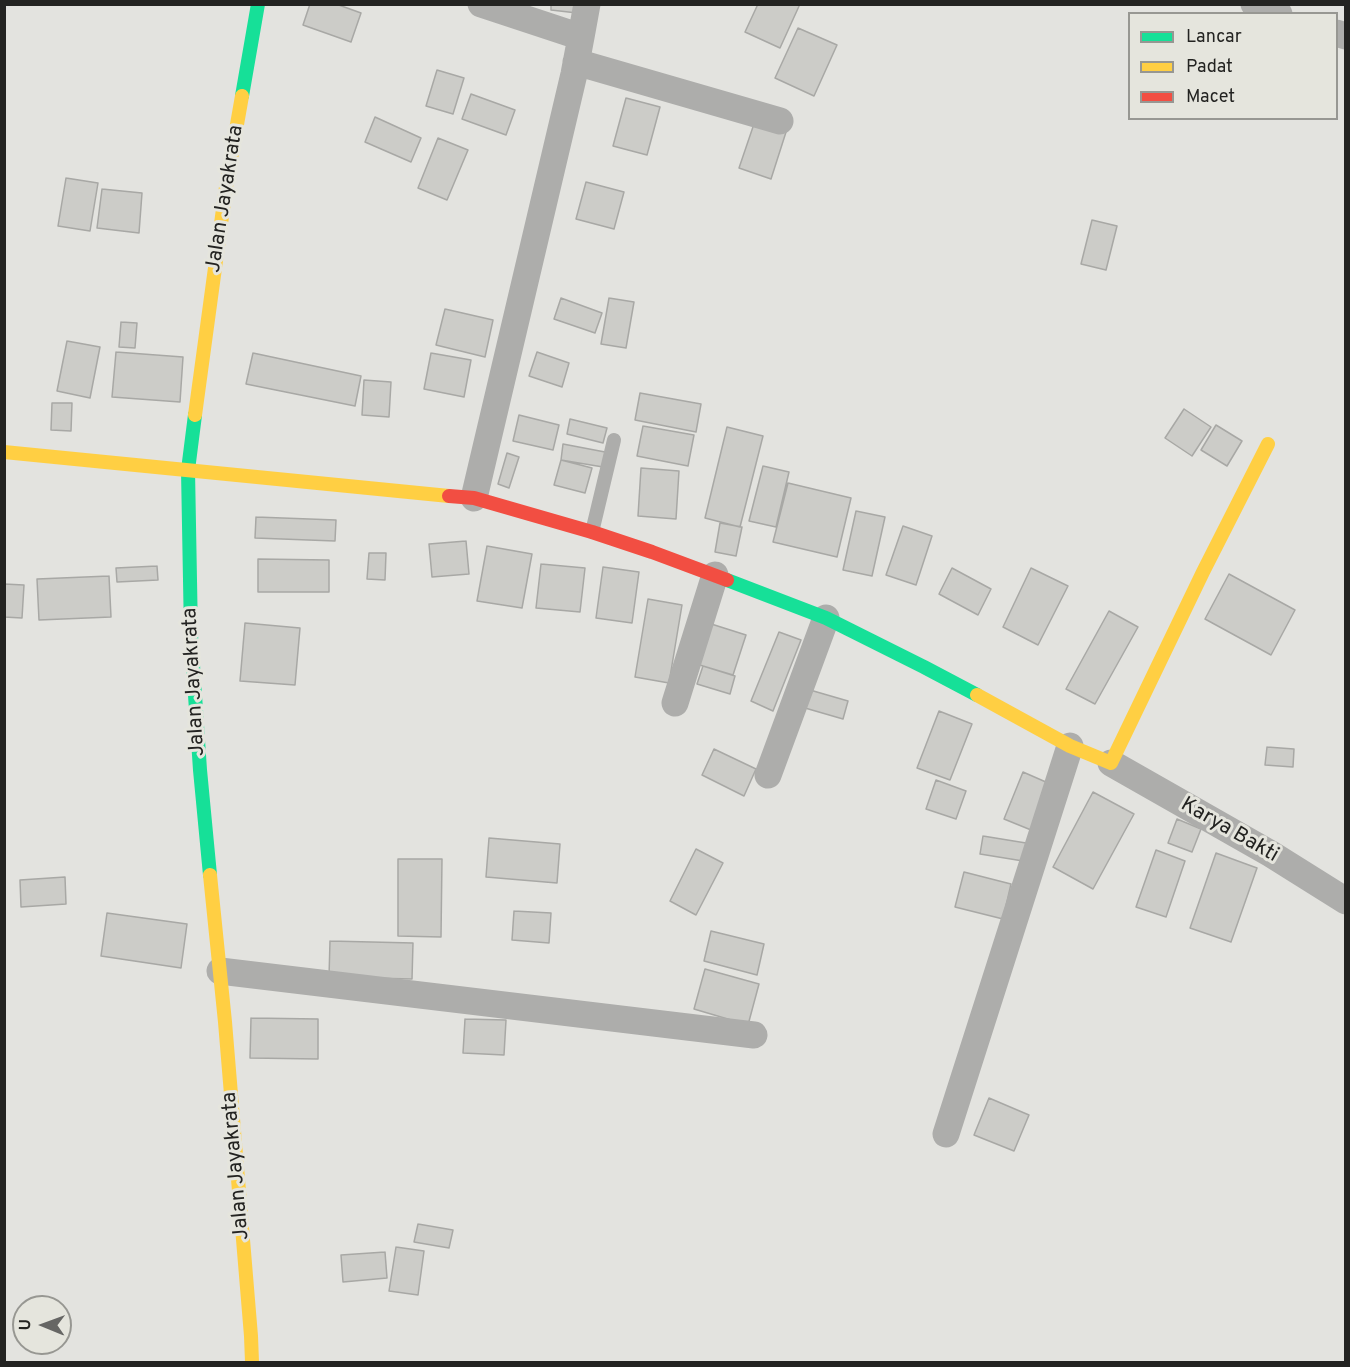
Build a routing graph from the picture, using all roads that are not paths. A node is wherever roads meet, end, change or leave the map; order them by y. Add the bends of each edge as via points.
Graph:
1 (258, 4) edge
2 (481, 4) edge
3 (586, 4) edge
4 (1254, 4) edge
5 (1274, 12) edge
6 (578, 49) junction
7 (780, 121) dead end
8 (614, 440) dead end
9 (1268, 444) dead end
10 (4, 452) edge
11 (188, 470) junction
12 (474, 498) junction
13 (592, 532) junction
14 (715, 575) junction
15 (826, 618) junction
16 (675, 703) dead end
17 (1070, 746) junction
18 (1111, 763) junction
19 (768, 775) dead end
20 (1346, 901) edge
21 (220, 971) junction
22 (754, 1035) dead end
23 (946, 1134) dead end
24 (252, 1362) edge

1 - 11 street, Jalan Jayakrata via 226,187
2 - 6 street
3 - 6 street
4 - 5 street
6 - 7 street
6 - 12 street
8 - 13 lane
9 - 18 street
10 - 11 street
11 - 12 street
11 - 21 street, Jalan Jayakrata via 191,635
12 - 13 street
13 - 14 street
14 - 15 street
14 - 16 street
15 - 17 street
15 - 19 street
17 - 18 street
17 - 23 street
18 - 20 street, Karya Bakti
21 - 22 street
21 - 24 street, Jalan Jayakrata

